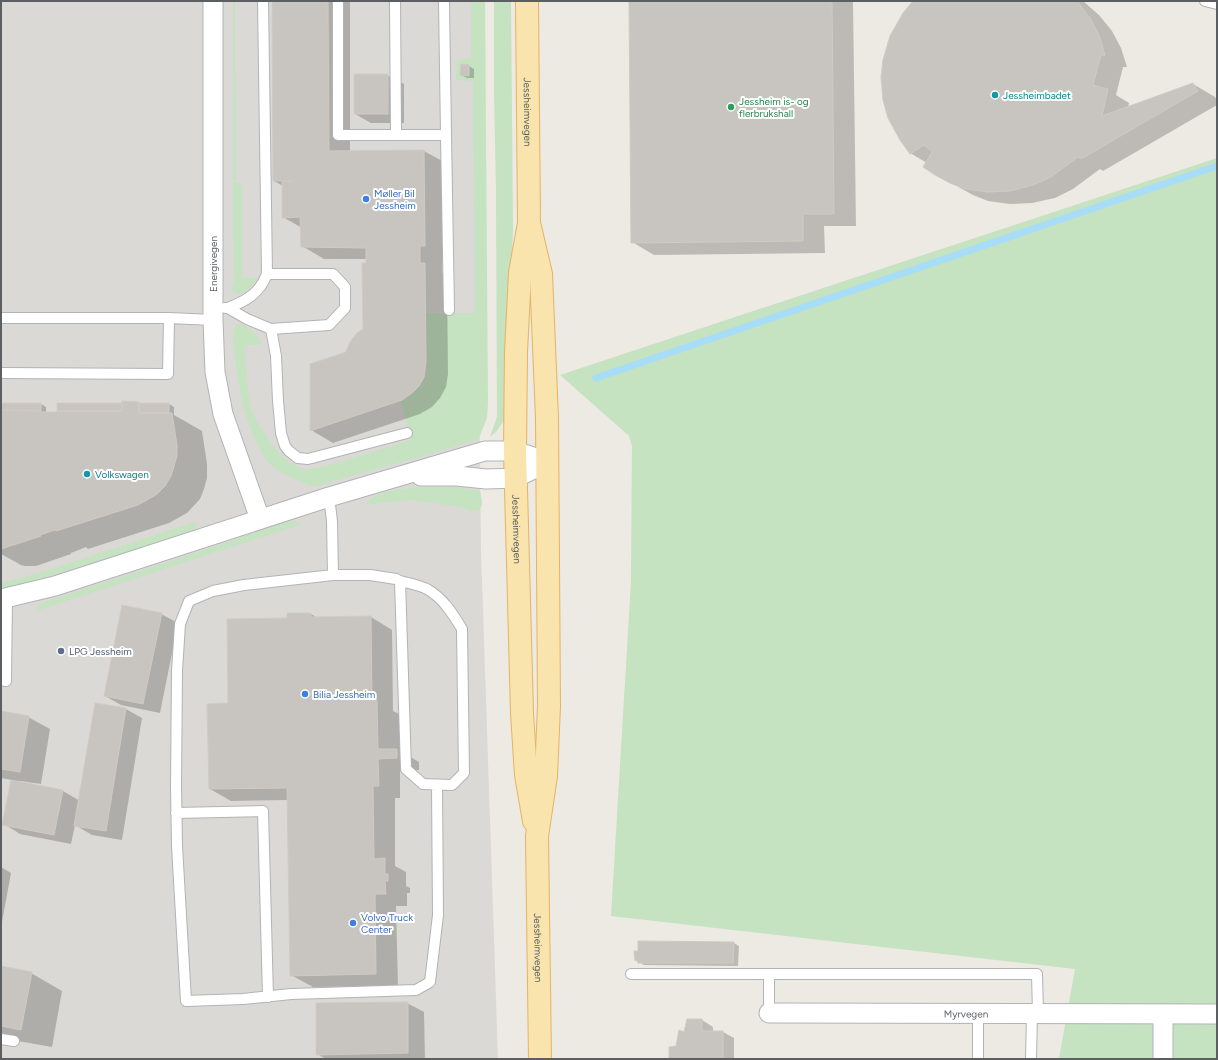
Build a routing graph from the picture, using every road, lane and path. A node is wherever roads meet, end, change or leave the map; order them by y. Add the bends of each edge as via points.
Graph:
1 (213, 1) edge
2 (262, 1) edge
3 (338, 1) edge
4 (395, 1) edge
5 (444, 1) edge
6 (527, 1) edge
7 (1205, 1) edge
8 (1217, 4) edge
9 (396, 135) junction
10 (446, 135) junction
11 (530, 223) junction
12 (268, 274) junction
13 (449, 310) dead end
14 (218, 312) junction
15 (1, 318) edge
16 (169, 318) junction
17 (271, 328) junction
18 (1, 373) edge
19 (407, 433) dead end
20 (515, 451) junction
21 (548, 462) junction
22 (403, 475) junction
23 (515, 478) junction
24 (329, 497) junction
25 (260, 519) junction
26 (333, 575) junction
27 (400, 580) junction
28 (4, 599) edge
29 (1, 680) edge
30 (437, 785) junction
31 (176, 813) junction
32 (537, 836) junction
33 (631, 974) dead end
34 (769, 974) junction
35 (268, 997) junction
36 (769, 1013) joint
37 (978, 1014) junction
38 (1035, 1014) junction
39 (1163, 1014) junction
40 (1217, 1014) edge
41 (1, 1039) edge
42 (14, 1041) dead end
43 (540, 1059) edge
44 (978, 1059) edge
45 (1031, 1059) edge
46 (1163, 1059) edge

1 - 14 street, Energivegen
2 - 12 lane
3 - 9 lane via 338,135
4 - 9 lane
5 - 10 lane
6 - 11 main road, Jessheimvegen
7 - 8 lane
9 - 10 lane
10 - 13 lane
11 - 20 main road, Jessheimvegen via 520,273
11 - 21 main road, Jessheimvegen via 541,274
12 - 14 lane via 264,284 242,303
12 - 17 lane via 333,274 345,286 345,308 329,325
14 - 16 lane
14 - 17 lane
14 - 25 street, Energivegen via 215,372 223,414
15 - 16 lane
16 - 18 lane via 168,374
17 - 19 lane via 276,356 281,433 289,452 298,458 308,459
20 - 21 street
20 - 22 street via 485,451
20 - 23 main road, Jessheimvegen
21 - 23 street
21 - 32 main road, Jessheimvegen via 549,706 546,776
22 - 23 street via 457,476 486,480
22 - 24 street
23 - 32 main road, Jessheimvegen via 522,713 526,775
24 - 25 street
24 - 26 lane
25 - 28 street via 55,586
26 - 27 lane via 370,575
26 - 31 lane via 244,585 213,591 189,601 180,624 177,671
27 - 30 lane via 406,769 423,784
27 - 30 lane via 426,588 441,599 462,629 464,773 452,785
28 - 29 lane via 6,681
30 - 35 lane via 438,915 430,982 416,990
31 - 35 lane via 186,1001
31 - 35 lane via 262,811
32 - 43 main road, Jessheimvegen
33 - 34 lane
34 - 36 lane
34 - 38 lane via 1037,974
36 - 37 street, Myrvegen
37 - 38 street, Myrvegen
37 - 44 lane
38 - 39 street, Myrvegen
38 - 45 lane
39 - 40 street, Myrvegen
39 - 46 street
41 - 42 lane

